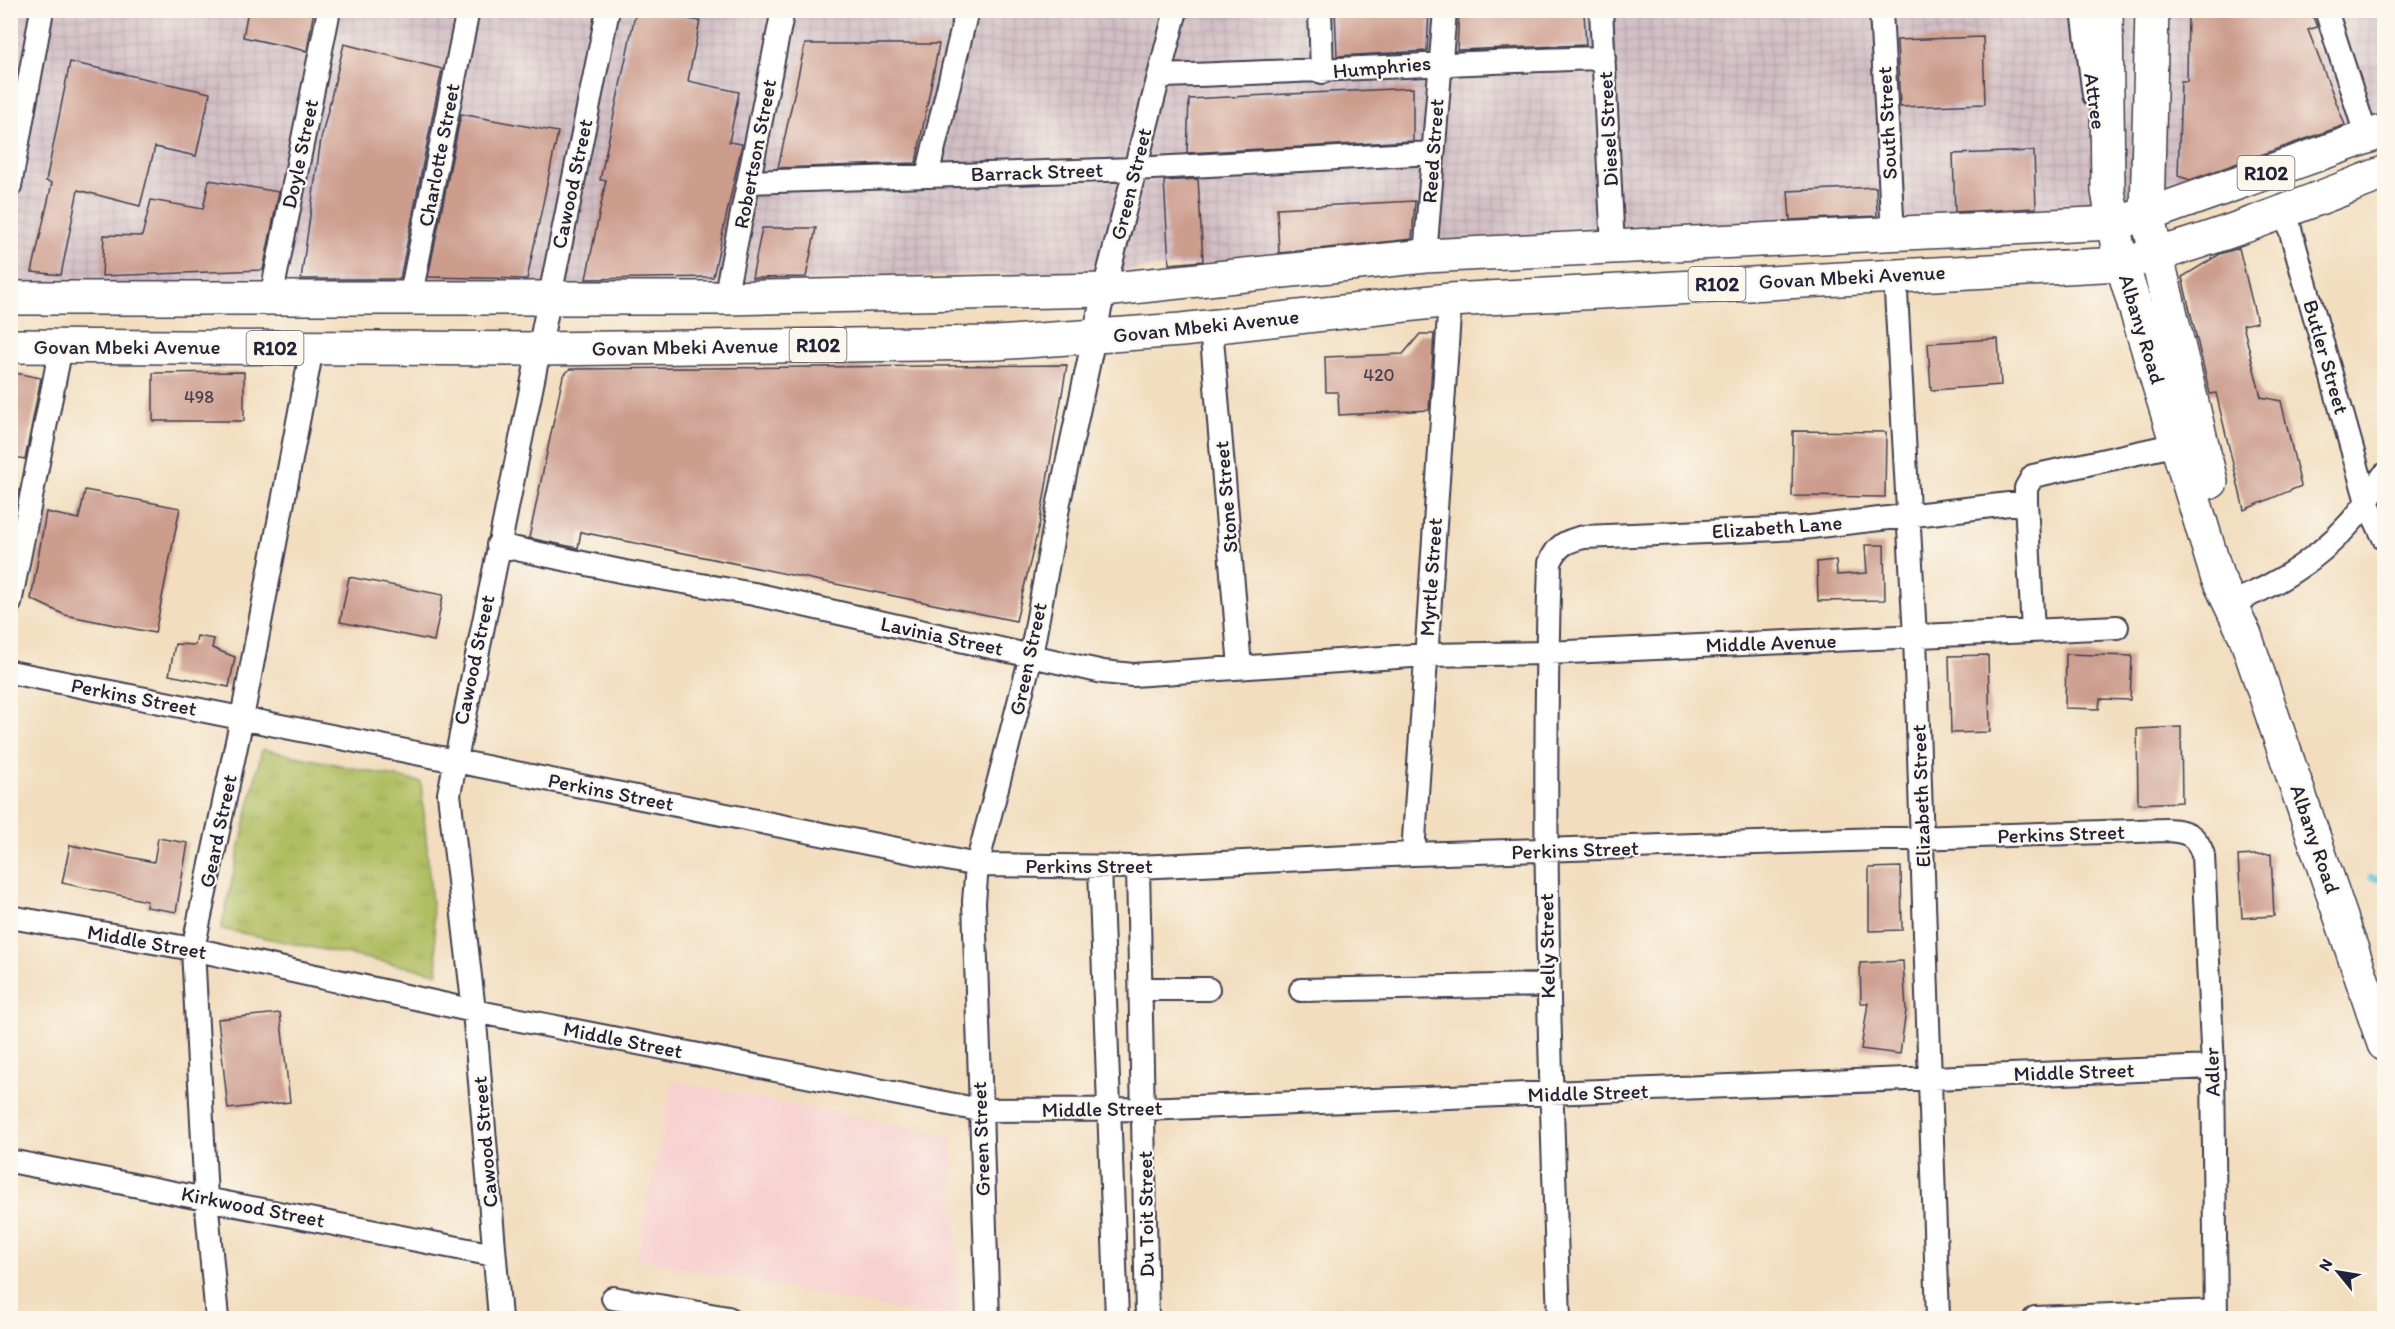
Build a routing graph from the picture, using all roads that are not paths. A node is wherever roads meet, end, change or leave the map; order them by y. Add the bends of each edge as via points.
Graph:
1 (42, 10) edge
2 (329, 10) edge
3 (468, 10) edge
4 (608, 10) edge
5 (783, 10) edge
6 (967, 10) edge
7 (1176, 10) edge
8 (1320, 10) edge
9 (1445, 10) edge
10 (1601, 10) edge
11 (1881, 10) edge
12 (2083, 10) edge
13 (2106, 10) edge
14 (2152, 10) edge
15 (2326, 10) edge
16 (1604, 58) junction
17 (1439, 63) junction
18 (1322, 72) junction
19 (1159, 76) junction
20 (16, 117) edge
21 (2376, 134) edge
22 (1433, 153) junction
23 (1134, 169) junction
24 (2385, 173) edge
25 (927, 176) junction
26 (748, 183) junction
27 (10, 186) edge
28 (2108, 191) junction
29 (2285, 211) junction
30 (2147, 215) junction
31 (2112, 223) junction
32 (1893, 235) junction
33 (1613, 247) junction
34 (2157, 255) junction
35 (1425, 256) junction
36 (2121, 264) junction
37 (1895, 274) junction
38 (1104, 291) junction
39 (10, 298) edge
40 (271, 298) junction
41 (725, 298) junction
42 (410, 299) junction
43 (549, 299) junction
44 (1450, 300) junction
45 (1211, 327) junction
46 (1096, 336) junction
47 (10, 346) edge
48 (61, 347) junction
49 (312, 348) junction
50 (539, 349) junction
51 (2178, 444) junction
52 (2385, 475) edge
53 (2026, 502) junction
54 (2367, 502) junction
55 (1910, 516) junction
56 (2385, 538) edge
57 (498, 545) junction
58 (1550, 573) joint
59 (2237, 600) junction
60 (10, 603) edge
61 (2117, 627) dead end
62 (2033, 631) junction
63 (1915, 637) junction
64 (1547, 653) junction
65 (1031, 656) junction
66 (1425, 656) junction
67 (1240, 667) junction
68 (10, 672) edge
69 (242, 718) junction
70 (454, 760) junction
71 (2187, 832) joint
72 (1923, 839) junction
73 (1545, 851) junction
74 (1413, 854) junction
75 (977, 866) junction
76 (1138, 867) junction
77 (1100, 868) junction
78 (10, 917) edge
79 (193, 949) junction
80 (1548, 985) junction
81 (1141, 989) junction
82 (1208, 989) dead end
83 (1301, 990) dead end
84 (474, 1011) junction
85 (2385, 1044) edge
86 (2213, 1067) junction
87 (1932, 1076) junction
88 (1551, 1095) junction
89 (1144, 1109) junction
90 (980, 1110) junction
91 (1109, 1110) junction
92 (10, 1161) edge
93 (206, 1198) junction
94 (494, 1255) junction
95 (613, 1298) dead end
96 (2216, 1315) edge
97 (217, 1318) edge
98 (500, 1318) edge
99 (728, 1318) edge
100 (988, 1318) edge
101 (1117, 1318) edge
102 (1147, 1318) edge
103 (1559, 1318) edge
104 (1938, 1318) edge
105 (2035, 1318) edge

1 - 20 street
2 - 40 street, Doyle Street
3 - 42 street, Charlotte Street
4 - 43 street, Cawood Street
5 - 26 street, Robertson Street
6 - 25 street
7 - 19 street, Green Street
8 - 18 street
9 - 17 street, Reed Street
10 - 16 street, Diesel Street
11 - 32 street, South Street
12 - 28 street, Attree
13 - 28 main road, Albany Road
14 - 30 main road, Albany Road
15 - 21 street
16 - 17 street, Humphries
16 - 33 street, Diesel Street
17 - 18 street, Humphries
17 - 22 street, Reed Street
18 - 19 street, Humphries
19 - 23 street, Green Street
20 - 27 street
21 - 30 main road, Govan Mbeki Avenue / R102
22 - 23 street, Barrack Street
22 - 35 street, Reed Street
23 - 25 street, Barrack Street
23 - 38 street, Green Street
24 - 29 main road, Govan Mbeki Avenue / R102
25 - 26 street, Barrack Street
26 - 41 street, Robertson Street
28 - 31 main road, Albany Road
29 - 34 main road, Govan Mbeki Avenue / R102
29 - 54 street, Butler Street
30 - 31 main road, Govan Mbeki Avenue / R102
30 - 34 main road, Albany Road
31 - 32 main road, Govan Mbeki Avenue / R102
31 - 36 main road, Albany Road
32 - 33 main road, Govan Mbeki Avenue / R102
33 - 35 main road, Govan Mbeki Avenue / R102
34 - 36 main road, Govan Mbeki Avenue / R102
34 - 59 main road, Albany Road
35 - 38 main road, Govan Mbeki Avenue / R102
36 - 37 main road, Govan Mbeki Avenue / R102
36 - 51 main road, Albany Road
37 - 44 main road, Govan Mbeki Avenue / R102
37 - 55 street, Elizabeth Street
38 - 41 main road, Govan Mbeki Avenue / R102
38 - 46 street, Green Street
39 - 40 main road, Govan Mbeki Avenue / R102
40 - 42 main road, Govan Mbeki Avenue / R102
41 - 43 main road, Govan Mbeki Avenue / R102
42 - 43 main road, Govan Mbeki Avenue / R102
43 - 50 street, Cawood Street
44 - 45 main road, Govan Mbeki Avenue / R102
44 - 66 street, Myrtle Street
45 - 46 main road, Govan Mbeki Avenue / R102
45 - 67 street, Stone Street
46 - 50 main road, Govan Mbeki Avenue / R102 via 996,343
46 - 65 street, Green Street via 1059,502
47 - 48 main road, Govan Mbeki Avenue / R102
48 - 49 main road, Govan Mbeki Avenue / R102
48 - 60 street
49 - 50 main road, Govan Mbeki Avenue / R102
49 - 69 street, Geard Street
50 - 57 street, Cawood Street
51 - 53 street via 2033,476 2026,488
51 - 59 main road, Albany Road via 2205,539
52 - 54 street
53 - 55 street, Elizabeth Lane
53 - 62 street
54 - 56 street, Butler Street
54 - 59 street via 2333,540 2301,567
55 - 58 street, Elizabeth Lane via 1802,528 1584,537 1560,545 1550,563
55 - 63 street, Elizabeth Street
57 - 65 street, Lavinia Street via 754,594
57 - 70 street, Cawood Street
58 - 64 street, Kelly Street
59 - 85 main road, Albany Road via 2245,635
61 - 62 street, Middle Avenue
62 - 63 street, Middle Avenue
63 - 64 street, Middle Avenue
63 - 72 street, Elizabeth Street
64 - 66 street, Middle Avenue
64 - 73 street, Kelly Street
65 - 67 street, Lavinia Street via 1133,675
65 - 75 street, Green Street
66 - 67 street, Lavinia Street
66 - 74 street, Myrtle Street
68 - 69 street, Perkins Street
69 - 70 street, Perkins Street
69 - 79 street, Geard Street
70 - 75 street, Perkins Street
70 - 84 street, Cawood Street via 449,812
71 - 72 street, Perkins Street
71 - 86 street, Adler via 2196,839 2203,855
72 - 73 street, Perkins Street
72 - 87 street, Elizabeth Street
73 - 74 street, Perkins Street
73 - 80 street, Kelly Street
74 - 76 street, Perkins Street
75 - 77 street, Perkins Street
75 - 90 street, Green Street via 974,902
76 - 77 street, Perkins Street
76 - 81 street, Du Toit Street
77 - 91 street
78 - 79 street, Middle Street
79 - 84 street, Middle Street
79 - 93 street, Geard Street
80 - 83 street
80 - 88 street, Kelly Street
81 - 82 street
81 - 89 street, Du Toit Street
84 - 90 street, Middle Street
84 - 94 street, Cawood Street
86 - 87 street, Middle Street
86 - 96 street, Adler
87 - 88 street, Middle Street
87 - 104 street, Elizabeth Street
88 - 89 street, Middle Street
88 - 103 street, Kelly Street
89 - 91 street, Middle Street
89 - 102 street, Du Toit Street
90 - 91 street, Middle Street
90 - 100 street, Green Street
91 - 101 street
92 - 93 street, Kirkwood Street
93 - 94 street, Kirkwood Street
93 - 97 street, Geard Street
94 - 98 street, Cawood Street
95 - 99 street
96 - 105 street

